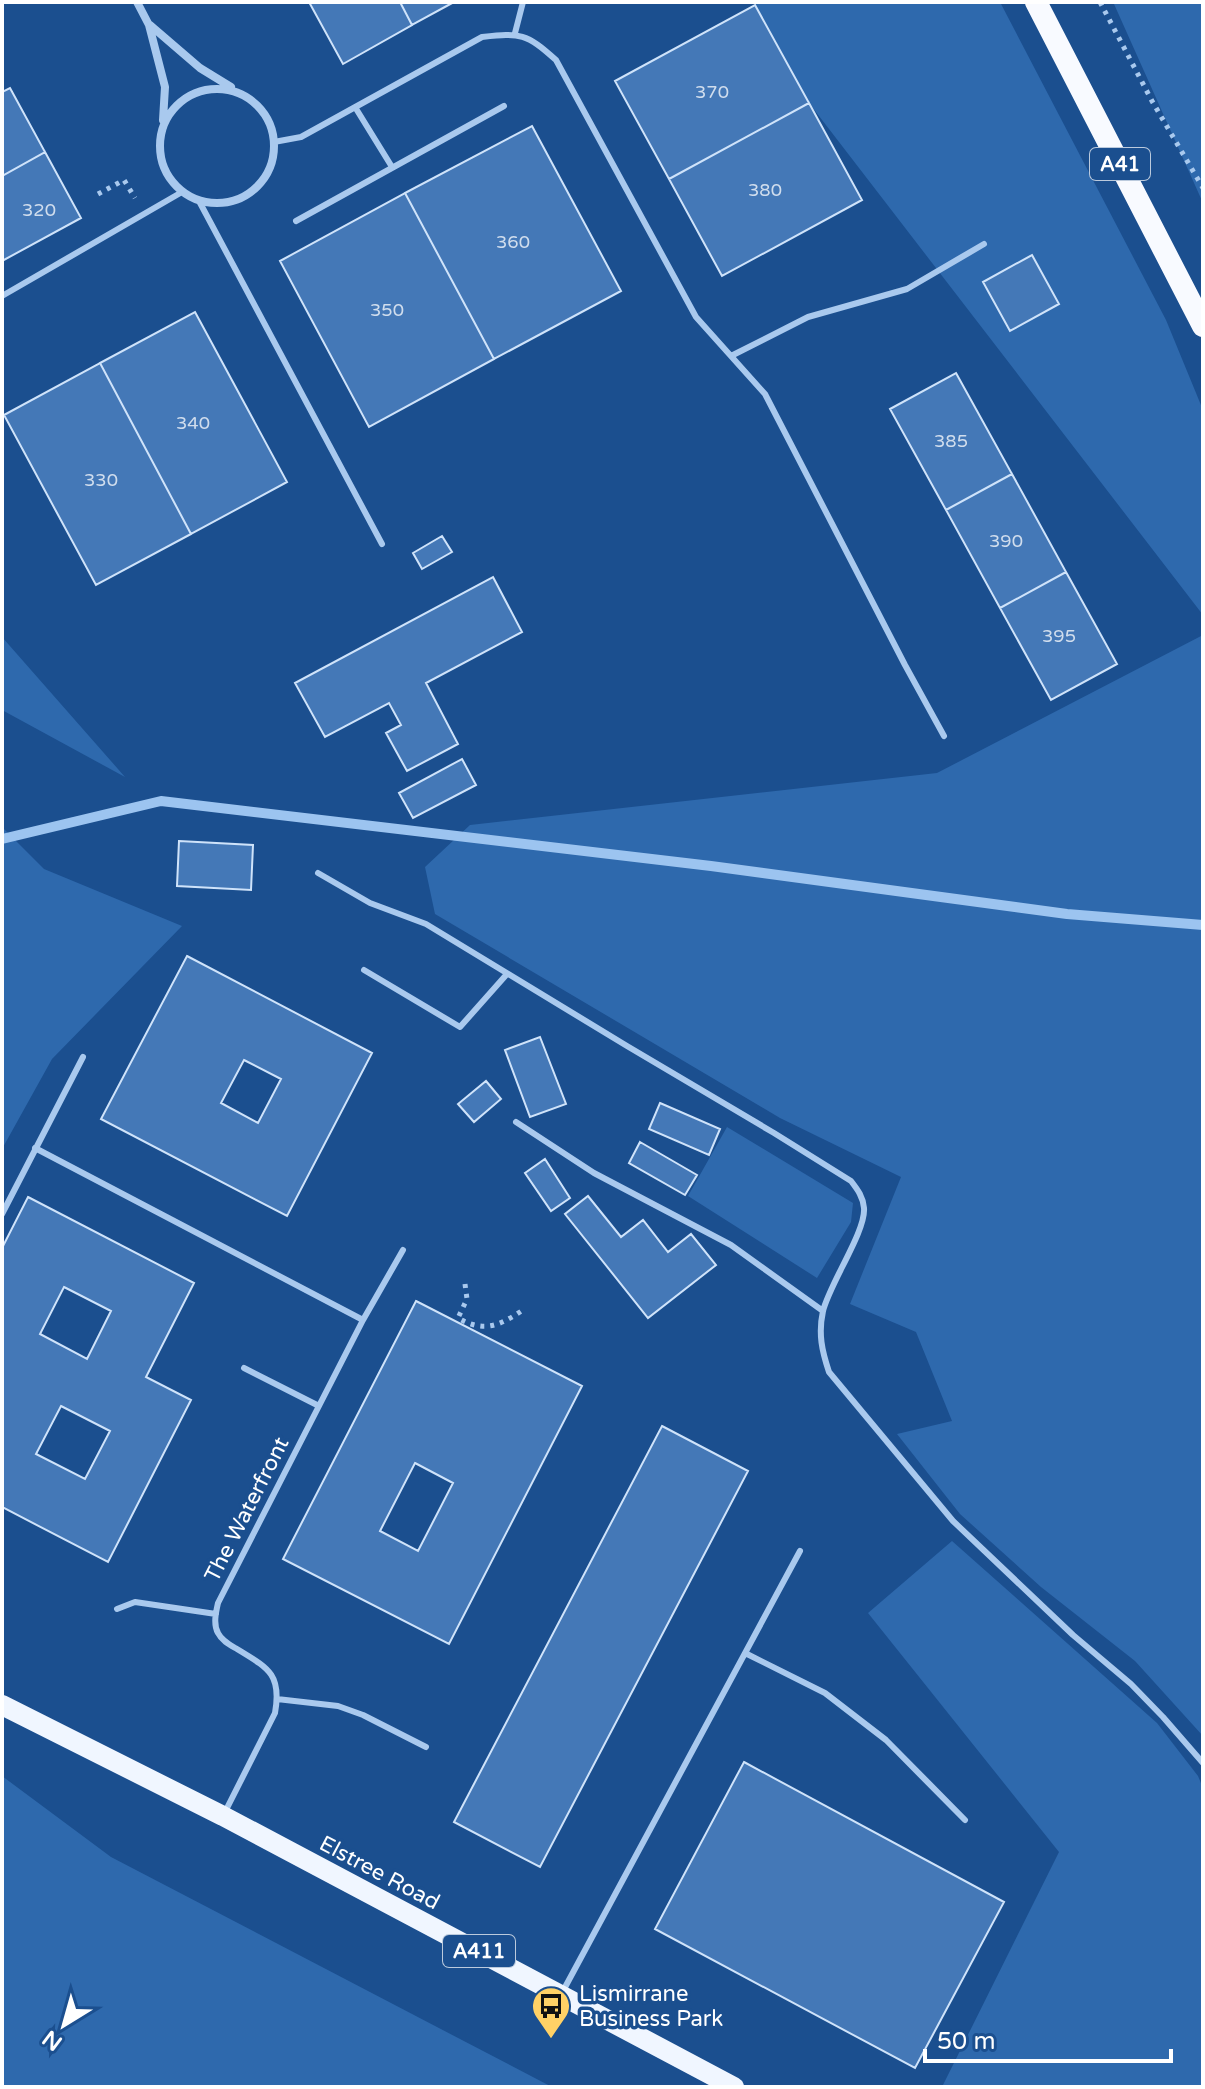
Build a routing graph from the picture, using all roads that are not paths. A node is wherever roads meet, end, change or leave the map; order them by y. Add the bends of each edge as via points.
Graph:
1 (137, 2) edge
2 (523, 2) edge
3 (1036, 2) edge
4 (149, 25) junction
5 (515, 33) junction
6 (241, 94) junction
7 (504, 106) dead end
8 (355, 107) junction
9 (163, 123) junction
10 (274, 142) junction
11 (392, 167) junction
12 (182, 192) junction
13 (199, 201) junction
14 (296, 221) dead end
15 (984, 244) dead end
16 (2, 296) edge
17 (1203, 326) edge
18 (731, 356) junction
19 (382, 544) dead end
20 (944, 736) dead end
21 (318, 873) dead end
22 (364, 970) dead end
23 (507, 974) junction
24 (83, 1057) dead end
25 (516, 1122) dead end
26 (35, 1148) junction
27 (2, 1214) edge
28 (403, 1250) dead end
29 (823, 1311) junction
30 (363, 1320) junction
31 (244, 1368) dead end
32 (319, 1406) junction
33 (800, 1551) dead end
34 (117, 1609) dead end
35 (216, 1614) junction
36 (745, 1653) junction
37 (277, 1699) junction
38 (2, 1705) edge
39 (426, 1747) dead end
40 (1203, 1763) edge
41 (223, 1816) junction
42 (965, 1820) dead end
43 (561, 1994) junction
44 (734, 2087) edge

1 - 4 street
2 - 5 lane
3 - 17 highway, A41
4 - 6 street
4 - 9 street via 165,87
5 - 8 lane via 482,37
5 - 18 lane via 556,60 696,317
6 - 9 street via 223,89 187,96
6 - 10 street via 264,113
7 - 11 lane
8 - 10 lane via 301,137
8 - 11 lane
9 - 12 street via 161,161
10 - 13 street via 273,161 252,192 236,201
11 - 14 lane
12 - 13 street
12 - 16 lane
13 - 19 lane
15 - 18 lane via 907,289 808,317
18 - 20 lane via 765,394
21 - 23 lane via 370,903 426,924
22 - 23 lane via 460,1027
23 - 29 lane via 851,1181 861,1193 862,1224
24 - 26 lane
25 - 29 lane via 594,1173 731,1245
26 - 27 lane
26 - 30 lane
28 - 30 lane, The Waterfront
29 - 40 lane via 821,1349 836,1383 953,1521 1131,1684
30 - 32 lane, The Waterfront
31 - 32 lane
32 - 35 lane, The Waterfront
33 - 36 lane
34 - 35 lane via 135,1602
35 - 37 lane, The Waterfront via 218,1633 226,1643 274,1677
36 - 42 lane via 825,1693 886,1740
36 - 43 lane
37 - 39 lane via 338,1706
37 - 41 lane via 275,1713
38 - 41 main road, Elstree Road / A411
41 - 43 main road, Elstree Road / A411
43 - 44 main road, Elstree Road / A411

